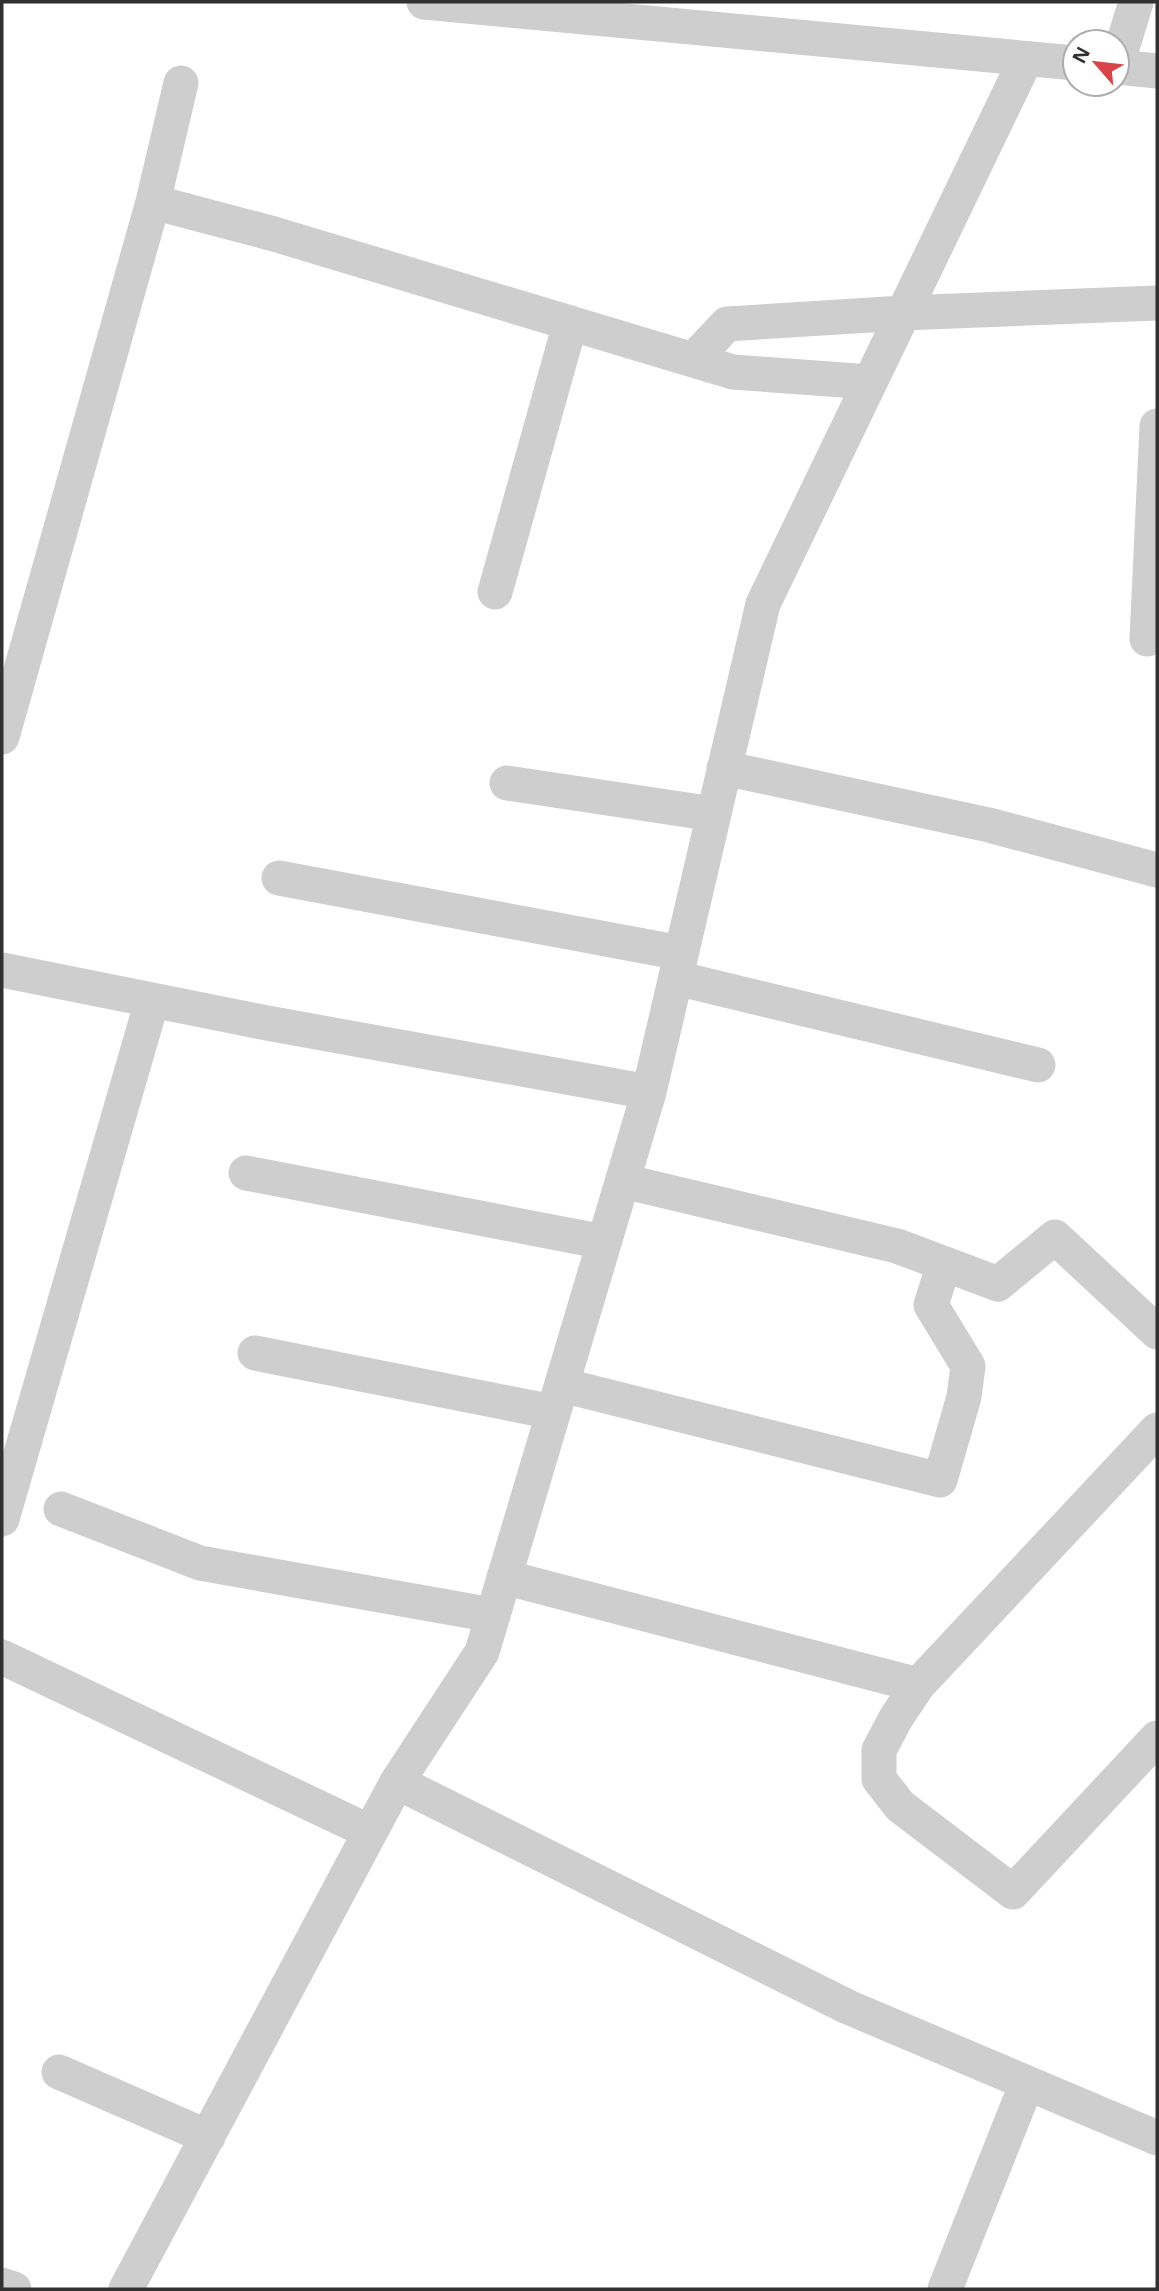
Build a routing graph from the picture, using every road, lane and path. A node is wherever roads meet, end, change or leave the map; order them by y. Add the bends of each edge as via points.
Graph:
1 (424, 2) edge
2 (1136, 2) edge
3 (723, 16) edge
4 (1128, 28) edge
5 (1026, 59) junction
6 (1061, 62) edge
7 (1131, 67) edge
8 (1157, 71) edge
9 (181, 83) dead end
10 (153, 202) junction
11 (1157, 303) edge
12 (903, 313) junction
13 (570, 324) junction
14 (693, 360) junction
15 (870, 382) junction
16 (1157, 426) edge
17 (495, 592) dead end
18 (1147, 639) dead end
19 (2, 737) edge
20 (724, 768) junction
21 (507, 783) dead end
22 (714, 814) junction
23 (1157, 870) edge
24 (279, 878) dead end
25 (678, 966) junction
26 (2, 970) edge
27 (152, 1000) junction
28 (1038, 1065) dead end
29 (649, 1092) junction
30 (246, 1173) dead end
31 (623, 1181) junction
32 (604, 1241) junction
33 (944, 1264) junction
34 (1157, 1332) edge
35 (255, 1353) dead end
36 (557, 1399) junction
37 (1157, 1430) edge
38 (61, 1509) dead end
39 (2, 1519) edge
40 (504, 1577) junction
41 (492, 1615) junction
42 (2, 1657) edge
43 (918, 1685) junction
44 (1157, 1738) edge
45 (397, 1782) junction
46 (370, 1832) junction
47 (59, 2072) dead end
48 (1027, 2083) junction
49 (208, 2137) junction
50 (1157, 2138) edge
51 (2, 2285) edge
52 (14, 2289) edge
53 (126, 2289) edge
54 (946, 2289) edge

1 - 3 street
2 - 4 street
3 - 5 street
5 - 6 street
5 - 12 street
7 - 8 street
9 - 10 street
10 - 13 street
10 - 19 street
11 - 12 street
12 - 14 street via 727,324
12 - 15 street
13 - 14 street
13 - 17 street
14 - 15 street via 733,372
15 - 20 street via 763,604
16 - 18 street
20 - 22 street
20 - 23 street via 989,825
21 - 22 street
22 - 25 street
24 - 25 street
25 - 28 street
25 - 29 street
26 - 27 street
27 - 29 street
27 - 39 street
29 - 31 street
30 - 32 street
31 - 32 street
31 - 33 street via 897,1246
32 - 36 street
33 - 34 street via 999,1284 1055,1237
33 - 36 street via 931,1305 968,1366 964,1397 940,1480
35 - 36 street
36 - 40 street
37 - 43 street
38 - 41 street via 200,1563
40 - 41 street
40 - 43 street
41 - 45 street via 482,1652
42 - 46 street
43 - 44 street via 879,1750 879,1779 900,1806 1013,1892
45 - 46 street
45 - 48 street via 848,2007
46 - 49 street
47 - 49 street
48 - 50 street
48 - 54 street
49 - 53 street
51 - 52 street

